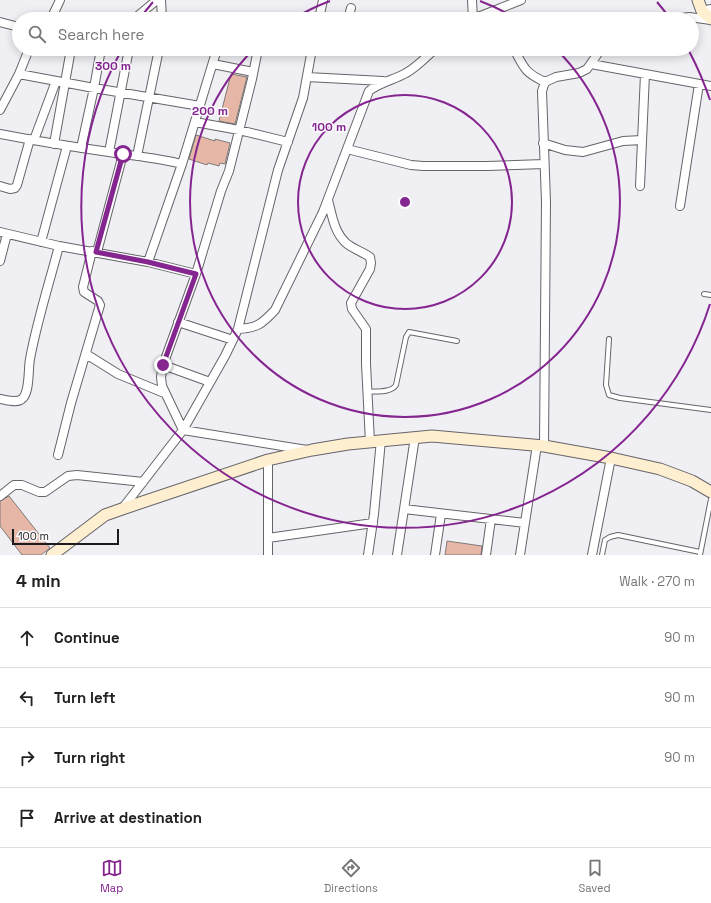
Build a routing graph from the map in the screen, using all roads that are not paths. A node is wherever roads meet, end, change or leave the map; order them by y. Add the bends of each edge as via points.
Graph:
1 (60, 0) edge
2 (157, 0) edge
3 (161, 0) edge
4 (322, 0) edge
5 (472, 0) edge
6 (521, 0) edge
7 (704, 6) edge
8 (351, 8) dead end
9 (495, 11) edge
10 (54, 12) edge
11 (142, 12) edge
12 (162, 12) edge
13 (320, 12) edge
14 (350, 12) edge
15 (473, 12) edge
16 (699, 18) edge
17 (711, 20) edge
18 (0, 22) edge
19 (12, 25) edge
20 (26, 56) edge
21 (70, 56) edge
22 (100, 56) edge
23 (129, 56) edge
24 (158, 56) edge
25 (215, 56) edge
26 (257, 56) edge
27 (311, 56) edge
28 (423, 56) edge
29 (518, 56) edge
30 (596, 56) edge
31 (213, 64) junction
32 (591, 64) junction
33 (254, 72) junction
34 (19, 74) junction
35 (645, 74) junction
36 (307, 77) junction
37 (56, 81) junction
38 (386, 81) junction
39 (545, 82) junction
40 (65, 83) junction
41 (699, 84) junction
42 (711, 86) edge
43 (94, 88) junction
44 (122, 93) junction
45 (149, 98) junction
46 (200, 106) junction
47 (0, 110) edge
48 (195, 122) junction
49 (239, 130) junction
50 (0, 134) edge
51 (32, 140) junction
52 (642, 140) junction
53 (288, 142) junction
54 (543, 143) junction
55 (54, 144) junction
56 (66, 146) junction
57 (81, 148) junction
58 (347, 149) junction
59 (109, 152) junction
60 (123, 154) junction
61 (137, 156) junction
62 (182, 164) junction
63 (544, 164) junction
64 (0, 186) edge
65 (640, 186) dead end
66 (328, 200) junction
67 (680, 206) dead end
68 (3, 233) edge
69 (41, 242) junction
70 (59, 246) junction
71 (94, 252) junction
72 (0, 261) edge
73 (148, 262) junction
74 (196, 274) junction
75 (704, 294) dead end
76 (711, 295) edge
77 (178, 322) junction
78 (238, 329) junction
79 (609, 339) dead end
80 (233, 340) junction
81 (457, 341) dead end
82 (86, 354) junction
83 (163, 365) junction
84 (210, 382) junction
85 (368, 392) junction
86 (164, 393) junction
87 (0, 399) edge
88 (711, 410) edge
89 (183, 430) junction
90 (415, 437) junction
91 (375, 441) junction
92 (541, 446) junction
93 (312, 450) junction
94 (58, 455) dead end
95 (612, 458) junction
96 (268, 460) junction
97 (143, 482) junction
98 (711, 492) edge
99 (0, 496) edge
100 (711, 499) edge
101 (122, 508) junction
102 (404, 509) junction
103 (441, 514) junction
104 (491, 519) junction
105 (373, 522) junction
106 (525, 523) junction
107 (268, 538) junction
108 (700, 554) edge
109 (52, 555) edge
110 (268, 555) edge
111 (368, 555) edge
112 (397, 555) edge
113 (435, 555) edge
114 (486, 555) edge
115 (520, 555) edge
116 (592, 555) edge
117 (602, 555) edge

1 - 10 street
2 - 11 street
3 - 12 street
4 - 13 street
5 - 15 street
6 - 9 street
7 - 17 street
8 - 14 street
16 - 17 street
18 - 19 street
20 - 34 street
21 - 40 street
22 - 43 street
23 - 44 street
24 - 45 street
25 - 31 street
26 - 33 street
27 - 36 street
28 - 38 street via 405,73
29 - 39 street via 525,70
30 - 32 street
31 - 33 street
31 - 46 street
32 - 35 street
32 - 39 street via 579,73 556,77
33 - 49 street
34 - 37 street
34 - 47 street
35 - 41 street
35 - 52 street
36 - 38 street
36 - 53 street via 303,98
37 - 40 street
37 - 51 street
38 - 58 street via 369,91
39 - 54 street via 542,91
40 - 43 street
40 - 55 street
41 - 42 street
41 - 67 street
43 - 44 street
43 - 57 street
44 - 45 street
44 - 59 street
45 - 46 street
45 - 61 street
46 - 48 street
48 - 49 street
48 - 62 street
49 - 53 street
49 - 74 street via 229,171
50 - 51 street
51 - 55 street
51 - 64 street via 15,188 10,190
52 - 54 street via 623,141 583,152
52 - 65 street
53 - 78 street via 278,170
54 - 63 street
55 - 56 street
56 - 57 street
56 - 69 street
57 - 59 street
58 - 63 street via 423,166
58 - 66 street
59 - 60 street
60 - 61 street
60 - 71 street
61 - 62 street
62 - 73 street
63 - 92 street via 546,217
66 - 78 street via 275,310 252,329
66 - 85 street via 334,224 341,237 370,258 370,269 351,303 352,309 366,329
68 - 69 street
68 - 72 street
69 - 70 street
70 - 71 street
70 - 87 street via 30,356 27,391 20,401
71 - 73 street
71 - 82 street via 83,287 84,292 100,305
73 - 74 street
74 - 77 street
75 - 76 lane
77 - 80 street
77 - 83 street
78 - 80 street
79 - 88 lane via 606,385 609,395
80 - 84 street
81 - 85 lane via 409,332 394,389
82 - 86 street via 118,374
82 - 94 street
83 - 84 street
83 - 86 street via 161,377
84 - 89 street
85 - 91 street
86 - 89 street
89 - 93 street
89 - 97 street
90 - 91 street
90 - 92 street via 432,436
90 - 102 street
91 - 93 street
91 - 105 street
92 - 95 street
92 - 106 street
93 - 96 street
95 - 98 street via 660,469 692,481
95 - 116 street
96 - 101 street
96 - 107 street
97 - 99 street via 77,475 68,476 45,492 14,485
97 - 101 street
100 - 108 lane
101 - 109 street via 105,515
102 - 103 street
102 - 112 street
103 - 104 street
103 - 113 street
104 - 106 street
104 - 114 street
105 - 107 street
105 - 111 street
106 - 115 street
107 - 110 street
108 - 117 lane via 618,535 605,540

